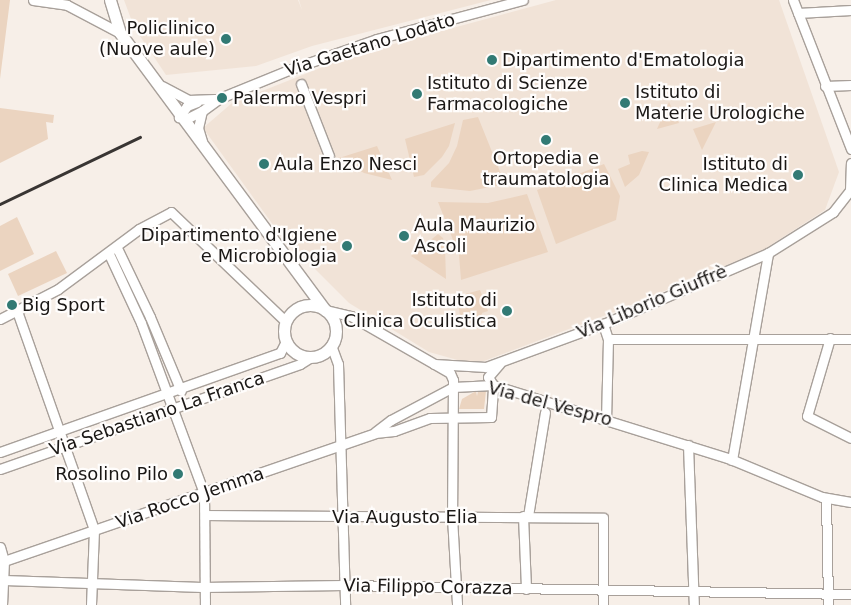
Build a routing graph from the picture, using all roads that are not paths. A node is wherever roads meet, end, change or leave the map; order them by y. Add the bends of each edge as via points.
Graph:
1 (33, 0) edge
2 (110, 0) edge
3 (523, 0) edge
4 (793, 0) edge
5 (851, 10) edge
6 (798, 13) junction
7 (120, 33) junction
8 (152, 78) junction
9 (301, 84) dead end
10 (851, 85) edge
11 (825, 86) junction
12 (220, 98) junction
13 (197, 102) junction
14 (202, 111) junction
15 (179, 116) junction
16 (851, 149) edge
17 (206, 151) junction
18 (329, 156) dead end
19 (851, 163) edge
20 (850, 190) edge
21 (113, 251) junction
22 (768, 253) junction
23 (305, 280) junction
24 (325, 310) junction
25 (17, 311) junction
26 (294, 311) junction
27 (0, 319) edge
28 (286, 322) junction
29 (603, 324) junction
30 (752, 338) junction
31 (830, 338) junction
32 (608, 339) junction
33 (851, 339) edge
34 (286, 341) junction
35 (331, 344) junction
36 (313, 356) junction
37 (500, 363) junction
38 (434, 364) junction
39 (471, 384) junction
40 (493, 385) junction
41 (453, 388) junction
42 (181, 391) junction
43 (168, 395) junction
44 (174, 409) junction
45 (545, 412) dead end
46 (451, 413) junction
47 (606, 418) junction
48 (60, 431) junction
49 (375, 433) junction
50 (851, 438) edge
51 (688, 445) junction
52 (67, 446) junction
53 (340, 447) junction
54 (0, 452) edge
55 (732, 460) junction
56 (0, 470) edge
57 (204, 493) junction
58 (826, 498) junction
59 (851, 502) edge
60 (206, 515) junction
61 (525, 516) junction
62 (344, 517) junction
63 (452, 517) junction
64 (94, 530) junction
65 (0, 547) edge
66 (3, 566) edge
67 (4, 580) junction
68 (92, 582) junction
69 (344, 585) junction
70 (206, 587) junction
71 (456, 588) junction
72 (526, 589) junction
73 (603, 590) junction
74 (694, 593) junction
75 (828, 594) junction
76 (851, 594) edge
77 (2, 605) edge
78 (91, 605) edge
79 (205, 605) edge
80 (345, 605) edge
81 (456, 605) edge
82 (603, 605) edge
83 (694, 605) edge
84 (828, 605) edge

1 - 7 street via 68,5
2 - 7 street
3 - 12 street, Via Gaetano Lodato via 377,39
4 - 6 street
5 - 6 street
6 - 11 street
7 - 8 street
8 - 13 street, Via Gaetano Lodato via 175,95
8 - 15 street
9 - 18 street
10 - 11 street
11 - 16 street
12 - 13 street, Via Gaetano Lodato
12 - 14 street, Via Gaetano Lodato
13 - 15 street, Via Gaetano Lodato via 187,106
14 - 15 street, Via Gaetano Lodato via 188,118
14 - 17 street via 198,128
15 - 17 street
17 - 23 street
19 - 20 street
20 - 22 street, Via Liborio Giuffrè via 833,212
21 - 25 street via 58,289
21 - 28 street via 139,229 171,212
21 - 42 street
21 - 43 street
22 - 29 street, Via Liborio Giuffrè
22 - 30 street
23 - 24 street
23 - 26 street via 304,296
24 - 26 street via 309,305
24 - 35 street via 335,326
24 - 38 street via 351,316
25 - 27 street
25 - 48 street
26 - 28 street
28 - 34 street
29 - 32 street
29 - 37 street, Via Liborio Giuffrè
30 - 31 street
30 - 32 street
30 - 55 street
31 - 33 street
31 - 50 street via 806,416
32 - 47 street
34 - 36 street via 297,353
34 - 42 street, Via Sebastiano La Franca via 280,353
35 - 36 street
35 - 53 street via 338,364
36 - 44 street, Via Sebastiano La Franca via 300,364
37 - 38 street, Via Liborio Giuffrè via 486,367
37 - 40 street via 490,372 489,382
38 - 41 street via 450,373
39 - 40 street, Via del Vespro
39 - 41 street, Via del Vespro
39 - 46 street via 460,392
40 - 46 street, Via Rocco Jemma via 491,417
40 - 47 street, Via del Vespro
41 - 46 street
41 - 49 street, Via Rocco Jemma via 391,420
42 - 43 street, Via Sebastiano La Franca
43 - 44 street
43 - 48 street, Via Sebastiano La Franca
44 - 52 street, Via Sebastiano La Franca
44 - 57 street
45 - 61 street
46 - 49 street, Via Rocco Jemma via 394,431
46 - 63 street
47 - 51 street, Via del Vespro
48 - 52 street
48 - 54 street, Via Sebastiano La Franca
49 - 53 street, Via Rocco Jemma
51 - 55 street, Via del Vespro
51 - 74 street
52 - 56 street, Via Sebastiano La Franca
52 - 64 street
53 - 57 street, Via Rocco Jemma
53 - 62 street
55 - 58 street, Via del Vespro
57 - 60 street
57 - 64 street, Via Rocco Jemma
58 - 59 street, Via del Vespro
58 - 75 street
60 - 62 street, Via Augusto Elia
60 - 70 street
61 - 63 street, Via Augusto Elia
61 - 72 street
61 - 73 street, Via Augusto Elia via 603,518
62 - 63 street, Via Augusto Elia
62 - 69 street
63 - 71 street
64 - 66 street, Via Rocco Jemma
64 - 68 street
65 - 66 street
66 - 67 street
67 - 68 street, Via Filippo Corazza
67 - 77 street
68 - 70 street, Via Filippo Corazza
68 - 78 street
69 - 70 street, Via Filippo Corazza
69 - 71 street, Via Filippo Corazza
69 - 80 street
70 - 79 street
71 - 72 street, Via Filippo Corazza
71 - 81 street
72 - 73 street, Via Filippo Corazza
73 - 74 street, Via Filippo Corazza
73 - 82 street
74 - 75 street, Via Filippo Corazza
74 - 83 street
75 - 76 street, Via Filippo Corazza
75 - 84 street

